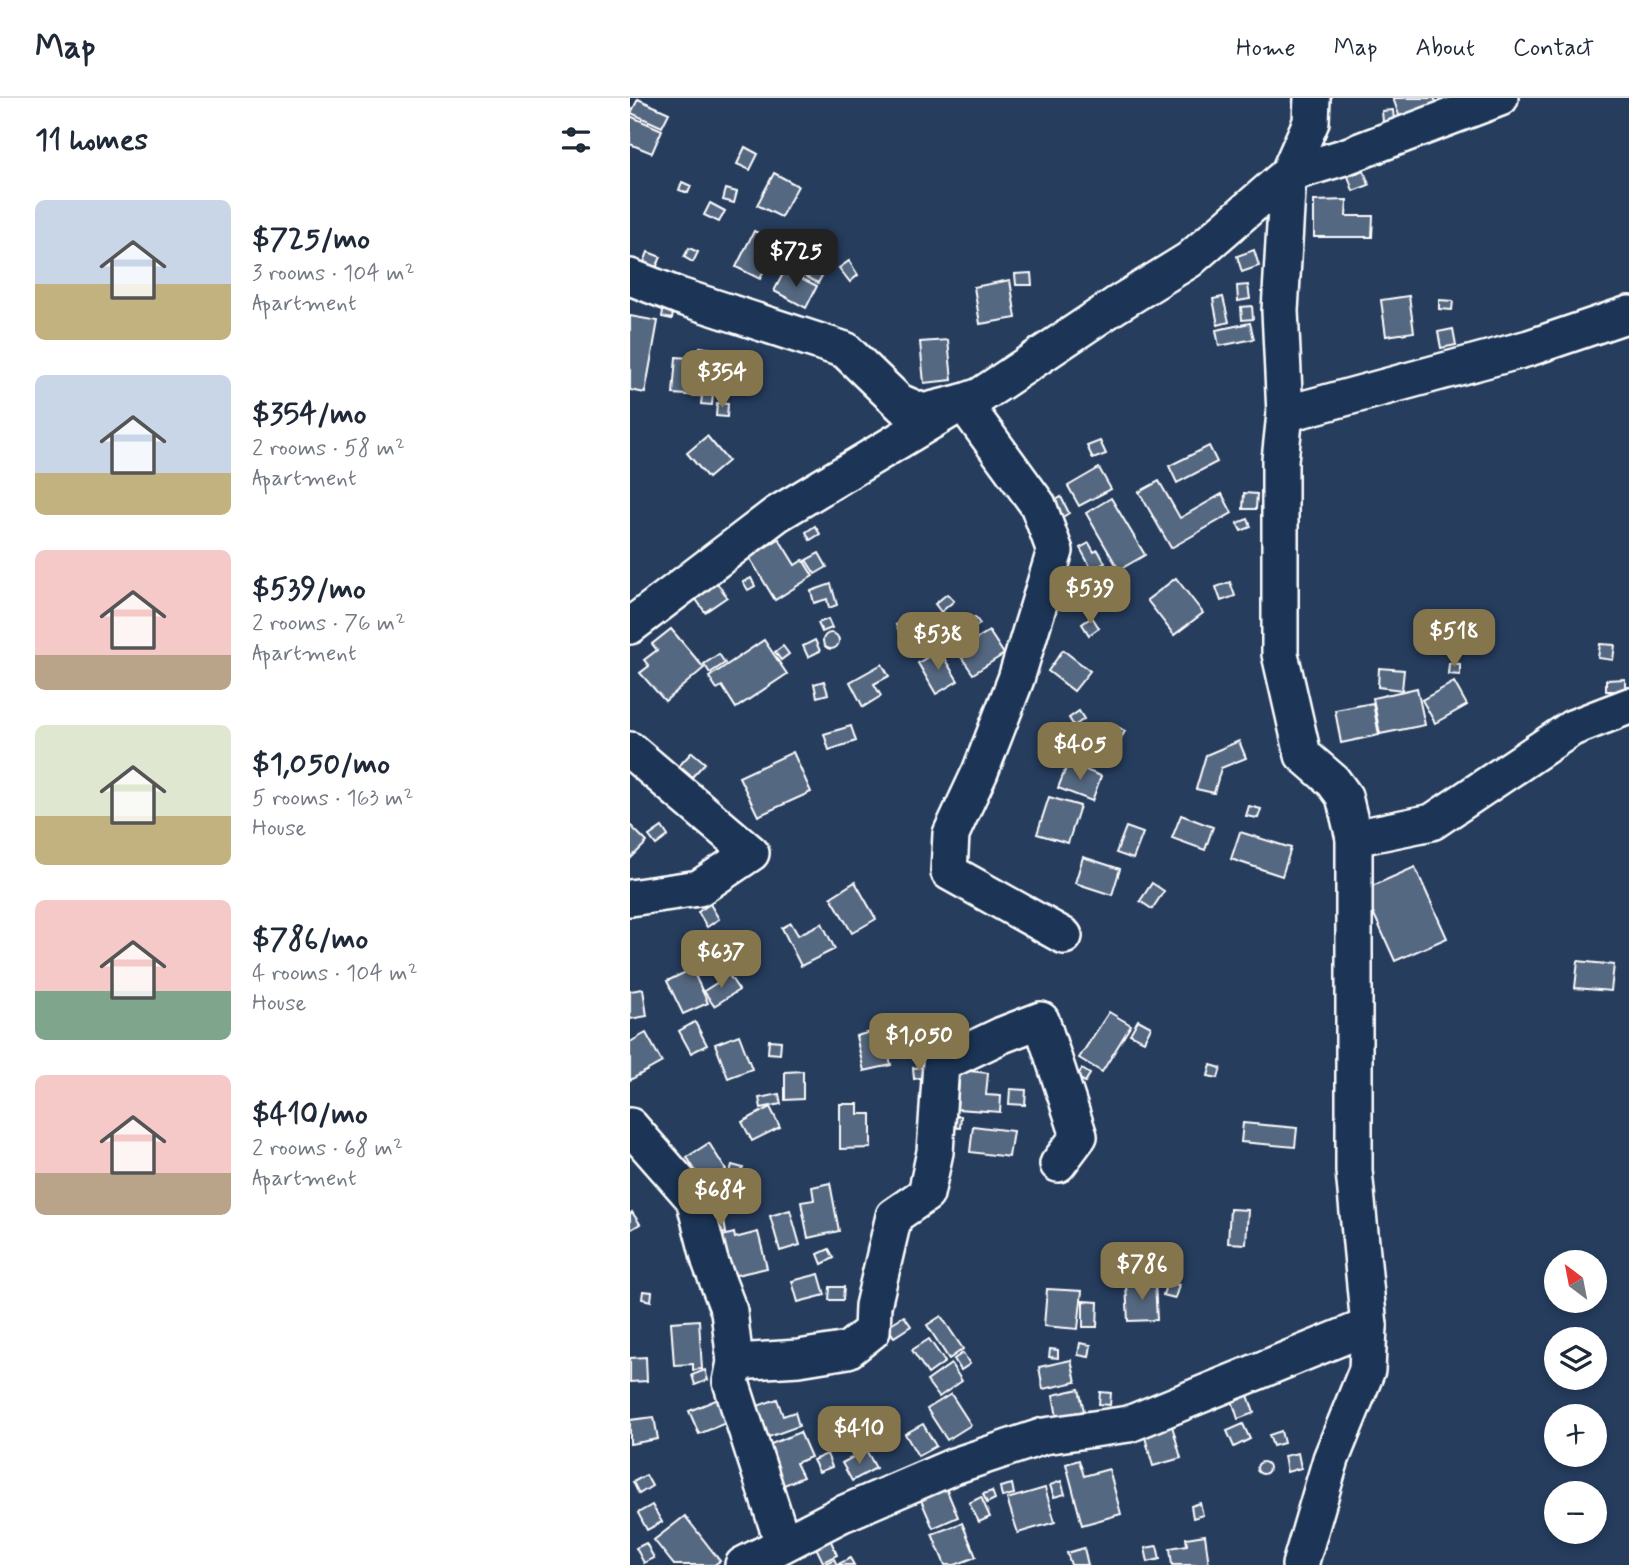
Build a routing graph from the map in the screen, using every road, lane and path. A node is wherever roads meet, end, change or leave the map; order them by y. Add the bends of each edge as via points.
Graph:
1 (1312, 98) edge
2 (1500, 98) edge
3 (1289, 174) junction
4 (630, 277) edge
5 (1629, 314) edge
6 (963, 402) junction
7 (1285, 414) junction
8 (630, 626) edge
9 (1629, 706) edge
10 (630, 750) edge
11 (1354, 838) junction
12 (630, 898) edge
13 (1064, 936) dead end
14 (630, 1126) edge
15 (1058, 1164) dead end
16 (1369, 1326) junction
17 (735, 1362) junction
18 (783, 1544) junction
19 (743, 1565) edge
20 (1300, 1565) edge

1 - 3 street via 1311,122
2 - 3 street
3 - 6 street via 1188,260 980,397
3 - 7 street via 1280,311
4 - 6 street via 845,350 903,406 923,412
5 - 7 street via 1529,348
6 - 8 street via 777,514
6 - 13 street via 1038,505 1055,551 1016,679 951,834 949,872
7 - 11 street via 1280,460 1280,654 1303,755 1344,796
9 - 11 street via 1572,728 1432,822
10 - 12 street via 751,853 699,888
11 - 16 street via 1354,1171
14 - 17 street via 694,1199 729,1311
15 - 17 street via 1079,1136 1041,1020 941,1064 935,1152 926,1194 894,1216 873,1306 872,1331 848,1349
16 - 18 street via 1129,1424 1044,1436 954,1466
16 - 20 street via 1367,1370 1331,1459
17 - 18 street via 731,1382
18 - 19 street

